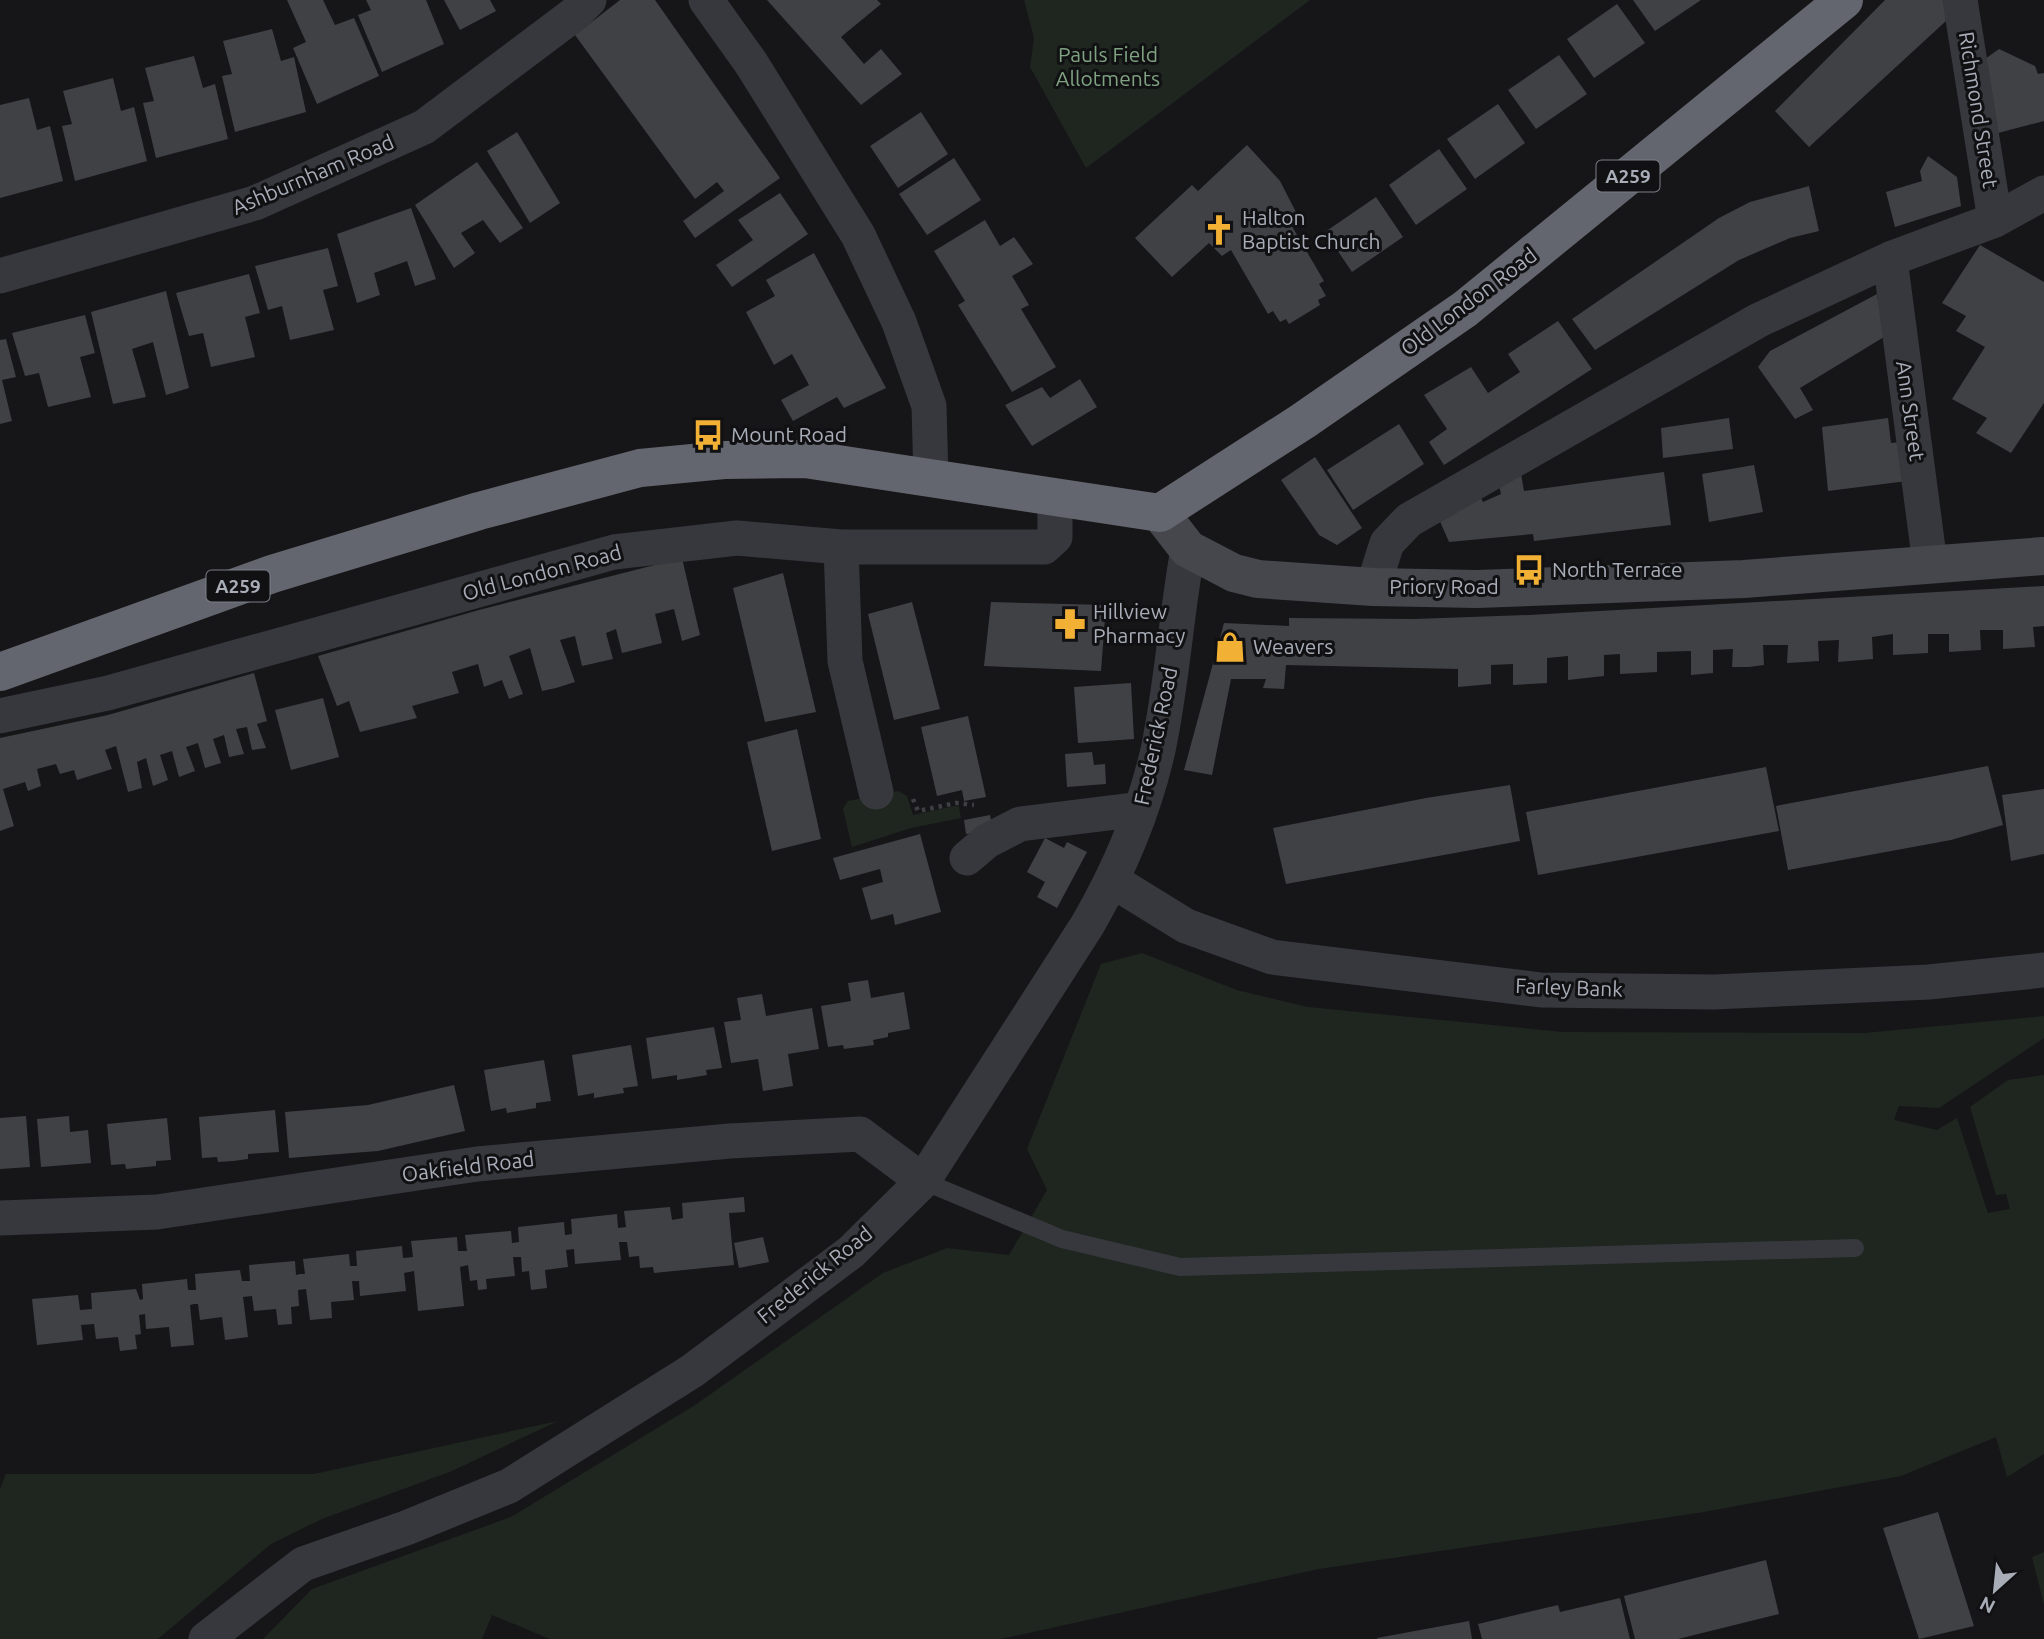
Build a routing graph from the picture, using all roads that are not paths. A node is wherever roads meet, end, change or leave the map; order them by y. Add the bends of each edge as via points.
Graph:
1 (589, 0) edge
2 (706, 0) edge
3 (1844, 0) edge
4 (1960, 0) edge
5 (2044, 194) edge
6 (1995, 220) junction
7 (1890, 259) junction
8 (0, 276) edge
9 (931, 479) junction
10 (1055, 497) junction
11 (1160, 513) junction
12 (841, 547) junction
13 (1188, 549) junction
14 (2044, 556) edge
15 (1930, 564) junction
16 (1373, 587) junction
17 (0, 672) edge
18 (0, 716) edge
19 (876, 792) dead end
20 (1141, 809) junction
21 (968, 858) dead end
22 (1113, 881) junction
23 (2044, 970) edge
24 (923, 1181) junction
25 (0, 1218) edge
26 (1855, 1248) dead end
27 (206, 1639) edge

1 - 8 street, Ashburnham Road via 424,127 256,203
2 - 9 street via 766,85 858,235 898,322 929,406
3 - 11 highway, Old London Road / A259 via 1465,309
4 - 6 street, Richmond Street
5 - 6 street
6 - 7 street
7 - 15 street, Ann Street
7 - 16 street via 1759,320 1409,520 1387,543
9 - 10 highway, A259
9 - 17 highway, A259 via 804,459 640,468 272,574
10 - 11 highway, A259
10 - 12 street, Old London Road via 1055,537 1044,547
11 - 13 street, Priory Road
12 - 18 street, Old London Road via 737,538 614,552 108,693
12 - 19 street via 845,661
13 - 16 street, Priory Road via 1234,573 1258,579
13 - 20 street, Frederick Road via 1160,739
14 - 15 street, Priory Road
15 - 16 street, Priory Road via 1744,579 1477,589
20 - 21 street via 1020,824 987,841
20 - 22 street, Frederick Road
22 - 23 street, Farley Bank via 1186,926 1272,957 1541,990 1714,992 1929,982
22 - 24 street, Frederick Road
24 - 25 street, Oakfield Road via 860,1134 477,1164 156,1212
24 - 26 lane via 1062,1239 1180,1267
24 - 27 street, Frederick Road via 850,1252 692,1371 509,1486 303,1564

